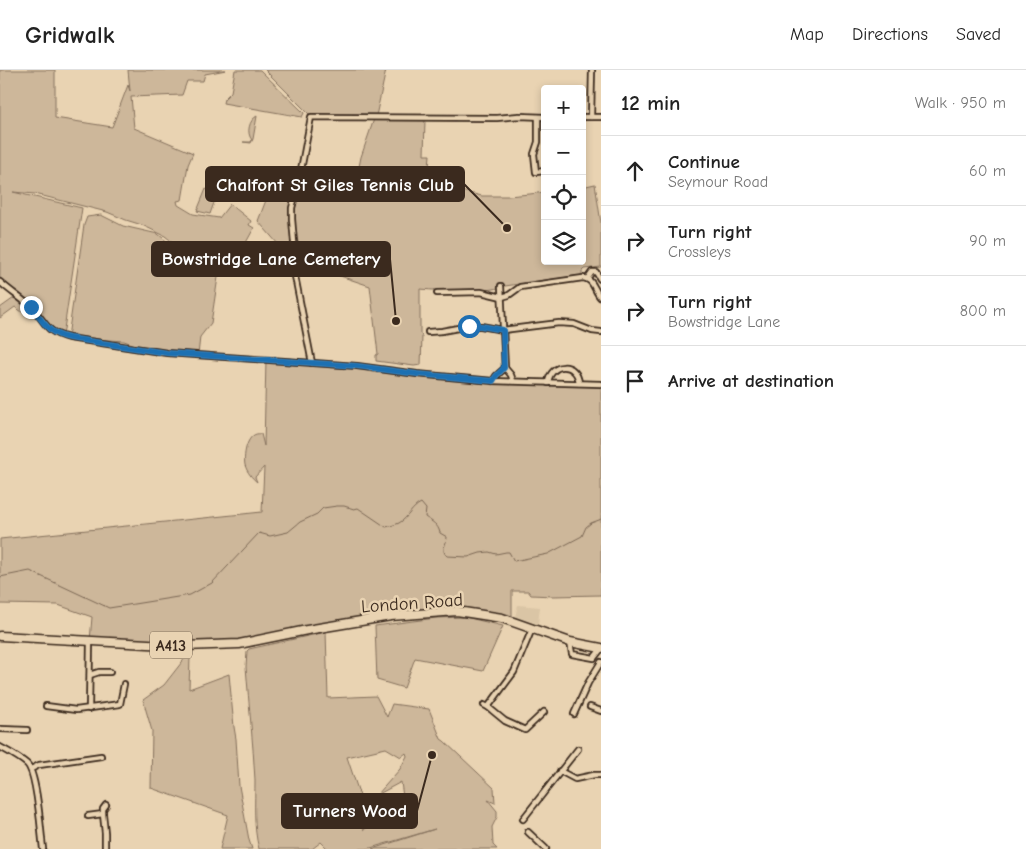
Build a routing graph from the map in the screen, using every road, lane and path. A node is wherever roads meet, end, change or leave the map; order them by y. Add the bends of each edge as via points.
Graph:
1 (592, 70) edge
2 (538, 117) joint
3 (586, 117) edge
4 (591, 117) junction
5 (601, 117) edge
6 (541, 171) edge
7 (536, 172) junction
8 (529, 173) dead end
9 (587, 279) junction
10 (601, 279) edge
11 (0, 282) edge
12 (501, 286) dead end
13 (437, 294) dead end
14 (502, 297) junction
15 (601, 298) edge
16 (503, 330) junction
17 (428, 332) dead end
18 (601, 332) edge
19 (312, 363) junction
20 (504, 368) junction
21 (493, 381) junction
22 (514, 381) junction
23 (548, 382) junction
24 (579, 384) junction
25 (601, 384) edge
26 (532, 628) junction
27 (0, 636) edge
28 (90, 641) junction
29 (570, 642) junction
30 (601, 649) edge
31 (601, 662) edge
32 (110, 672) dead end
33 (90, 675) junction
34 (124, 684) dead end
35 (46, 706) dead end
36 (590, 708) dead end
37 (89, 709) junction
38 (601, 711) edge
39 (544, 712) dead end
40 (574, 714) dead end
41 (0, 729) edge
42 (27, 730) dead end
43 (0, 747) edge
44 (578, 749) dead end
45 (101, 756) dead end
46 (564, 756) dead end
47 (570, 760) junction
48 (31, 769) junction
49 (560, 771) junction
50 (601, 775) edge
51 (106, 805) dead end
52 (102, 814) junction
53 (88, 816) dead end
54 (526, 819) dead end
55 (528, 832) dead end
56 (545, 840) dead end
57 (541, 844) junction
58 (43, 849) edge
59 (105, 849) edge
60 (546, 849) edge

1 - 4 street
2 - 7 street via 538,142 534,154
2 - 19 street via 311,117 292,219 296,254 294,271
3 - 4 street
4 - 5 street
6 - 7 street
7 - 8 street
9 - 10 street via 596,272
9 - 14 street via 520,287
9 - 15 street
11 - 19 street via 31,307 48,329 59,335 167,353
12 - 14 street
13 - 14 street via 481,292
14 - 16 street
16 - 17 street via 469,326
16 - 18 street via 559,323
16 - 20 street
19 - 21 street
20 - 21 street
20 - 22 street
21 - 22 street
22 - 23 street
23 - 24 street
23 - 24 street via 549,376 563,366 574,370
24 - 25 street
26 - 28 highway, London Road / A413 via 502,618 457,611 390,616 238,644 185,646
26 - 29 highway, London Road / A413
26 - 39 street via 514,672 486,706 525,730
27 - 28 highway, A413
28 - 33 street
29 - 30 highway, London Road / A413
29 - 30 street via 572,654 594,658
31 - 40 street
32 - 33 street
33 - 37 street
34 - 37 street via 120,704
35 - 37 street
36 - 38 street
41 - 42 street
43 - 48 street
44 - 47 street
45 - 48 street
46 - 47 street
47 - 49 street
48 - 58 street
49 - 50 street via 575,779
49 - 54 street
51 - 52 street
52 - 53 street
52 - 59 street
55 - 57 street
56 - 57 street
57 - 60 street

